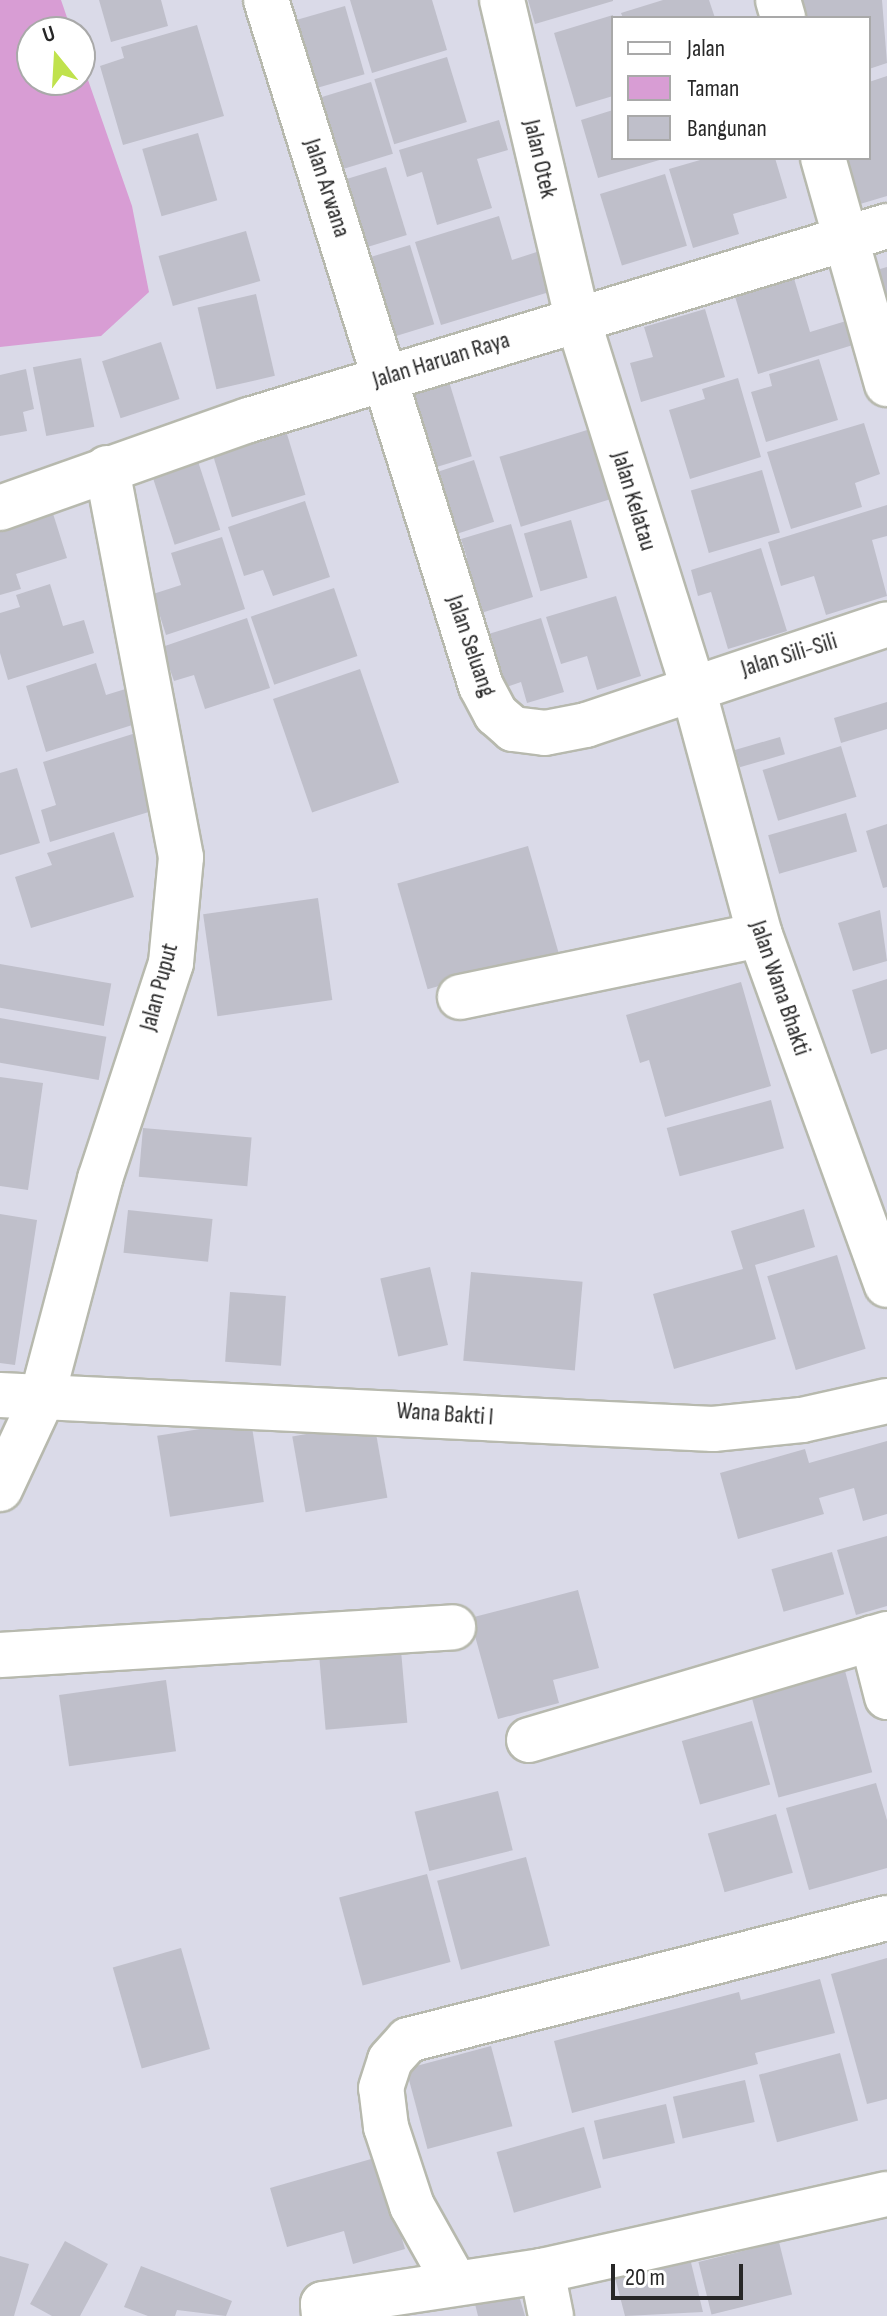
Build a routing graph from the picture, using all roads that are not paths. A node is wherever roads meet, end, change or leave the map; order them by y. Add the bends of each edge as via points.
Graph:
1 (266, 0) edge
2 (502, 0) edge
3 (824, 160) edge
4 (887, 226) edge
5 (845, 238) junction
6 (577, 317) junction
7 (387, 377) junction
8 (887, 384) edge
9 (107, 468) junction
10 (0, 508) edge
11 (887, 624) edge
12 (692, 685) junction
13 (760, 935) junction
14 (460, 997) dead end
15 (887, 1285) edge
16 (20, 1398) edge
17 (887, 1401) edge
18 (0, 1489) edge
19 (453, 1627) dead end
20 (880, 1636) edge
21 (0, 1655) edge
22 (887, 1697) edge
23 (529, 1740) dead end
24 (887, 1918) edge
25 (887, 2194) edge
26 (542, 2271) junction
27 (454, 2281) junction
28 (324, 2316) edge
29 (551, 2316) edge

1 - 7 street, Jalan Arwana
2 - 6 street, Jalan Otek
3 - 5 street
4 - 5 street, Jalan Haruan Raya
5 - 6 street, Jalan Haruan Raya
5 - 8 street
6 - 7 street, Jalan Haruan Raya
6 - 12 street, Jalan Kelatau
7 - 9 street, Jalan Haruan Raya
7 - 12 street, Jalan Seluang via 481,686 496,714 513,729 545,733 586,725
9 - 10 street, Jalan Haruan Raya
9 - 16 street, Jalan Puput via 181,857 171,963
11 - 12 street, Jalan Sili-Sili
12 - 13 street, Jalan Wana Bhakti
13 - 14 street
13 - 15 street, Jalan Wana Bhakti
16 - 17 street, Wana Bakti I via 438,1411 596,1427 713,1429 802,1420
16 - 18 street, Jalan Puput
19 - 21 street
20 - 22 street
20 - 23 street
24 - 27 street via 408,2040 390,2060 381,2088 386,2127 412,2206
25 - 26 street
26 - 27 street
26 - 29 street
27 - 28 street via 323,2304

